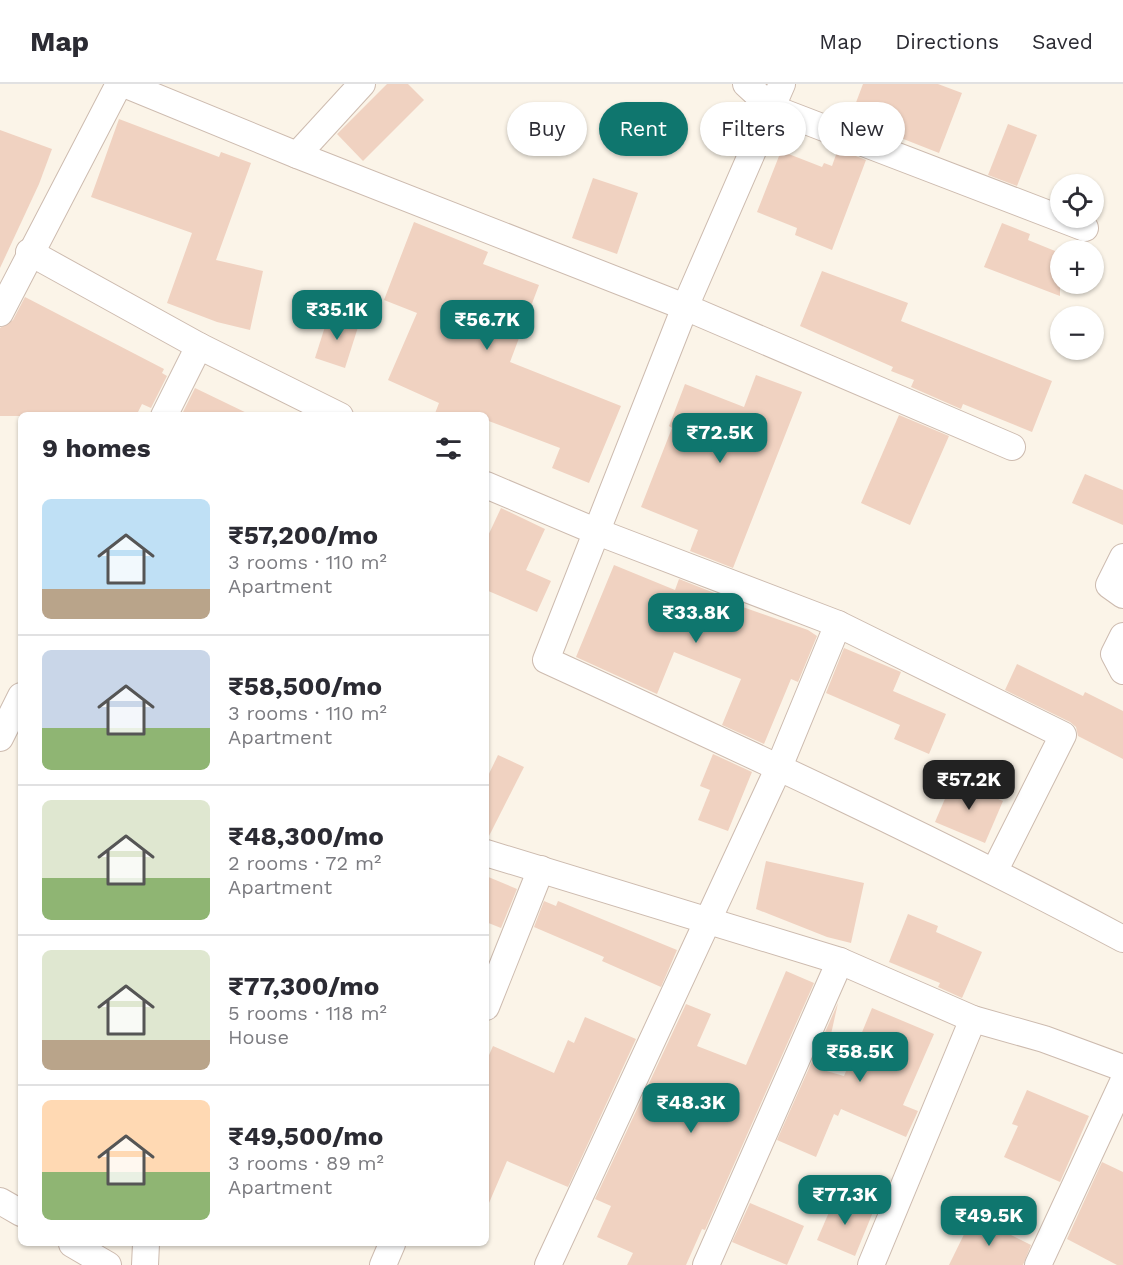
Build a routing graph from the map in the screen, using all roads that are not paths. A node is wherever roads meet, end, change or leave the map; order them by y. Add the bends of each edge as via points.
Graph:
1 (119, 84) edge
2 (124, 84) edge
3 (362, 84) edge
4 (746, 84) edge
5 (782, 84) edge
6 (766, 102) edge
7 (774, 102) edge
8 (806, 121) edge
9 (297, 156) junction
10 (751, 156) edge
11 (1050, 215) edge
12 (30, 252) junction
13 (685, 307) junction
14 (0, 313) edge
15 (200, 346) junction
16 (166, 412) edge
17 (332, 412) edge
18 (1012, 447) dead end
19 (489, 486) edge
20 (595, 531) junction
21 (1123, 557) edge
22 (1123, 595) edge
23 (838, 624) junction
24 (1123, 636) edge
25 (1123, 671) edge
26 (0, 688) edge
27 (18, 695) edge
28 (18, 702) edge
29 (0, 738) edge
30 (779, 767) junction
31 (489, 854) edge
32 (541, 869) junction
33 (995, 870) junction
34 (705, 922) junction
35 (1123, 939) edge
36 (840, 961) junction
37 (489, 999) edge
38 (973, 1020) junction
39 (1123, 1068) edge
40 (1123, 1082) edge
41 (0, 1201) edge
42 (18, 1211) edge
43 (75, 1246) edge
44 (146, 1246) edge
45 (391, 1246) edge
46 (108, 1265) edge
47 (145, 1265) edge
48 (383, 1265) edge
49 (549, 1265) edge
50 (706, 1265) edge
51 (871, 1265) edge
52 (1038, 1265) edge

1 - 12 street
2 - 9 street
3 - 9 street
4 - 6 street
5 - 7 street
8 - 11 street
9 - 13 street
10 - 13 street
12 - 14 street
12 - 15 street
13 - 18 street
13 - 20 street
15 - 16 street
15 - 17 street
19 - 20 street
20 - 23 street
20 - 30 street via 546,660
21 - 22 street via 1109,585
23 - 30 street
23 - 33 street via 1062,735
24 - 25 street via 1114,654
26 - 27 street
28 - 29 street
30 - 33 street
30 - 34 street
31 - 32 street
32 - 34 street
32 - 37 street
33 - 35 street
34 - 36 street
34 - 49 street
36 - 38 street
36 - 50 street
38 - 39 street via 1044,1039
38 - 51 street
40 - 52 street
41 - 42 street
43 - 46 street
44 - 47 street
45 - 48 street

